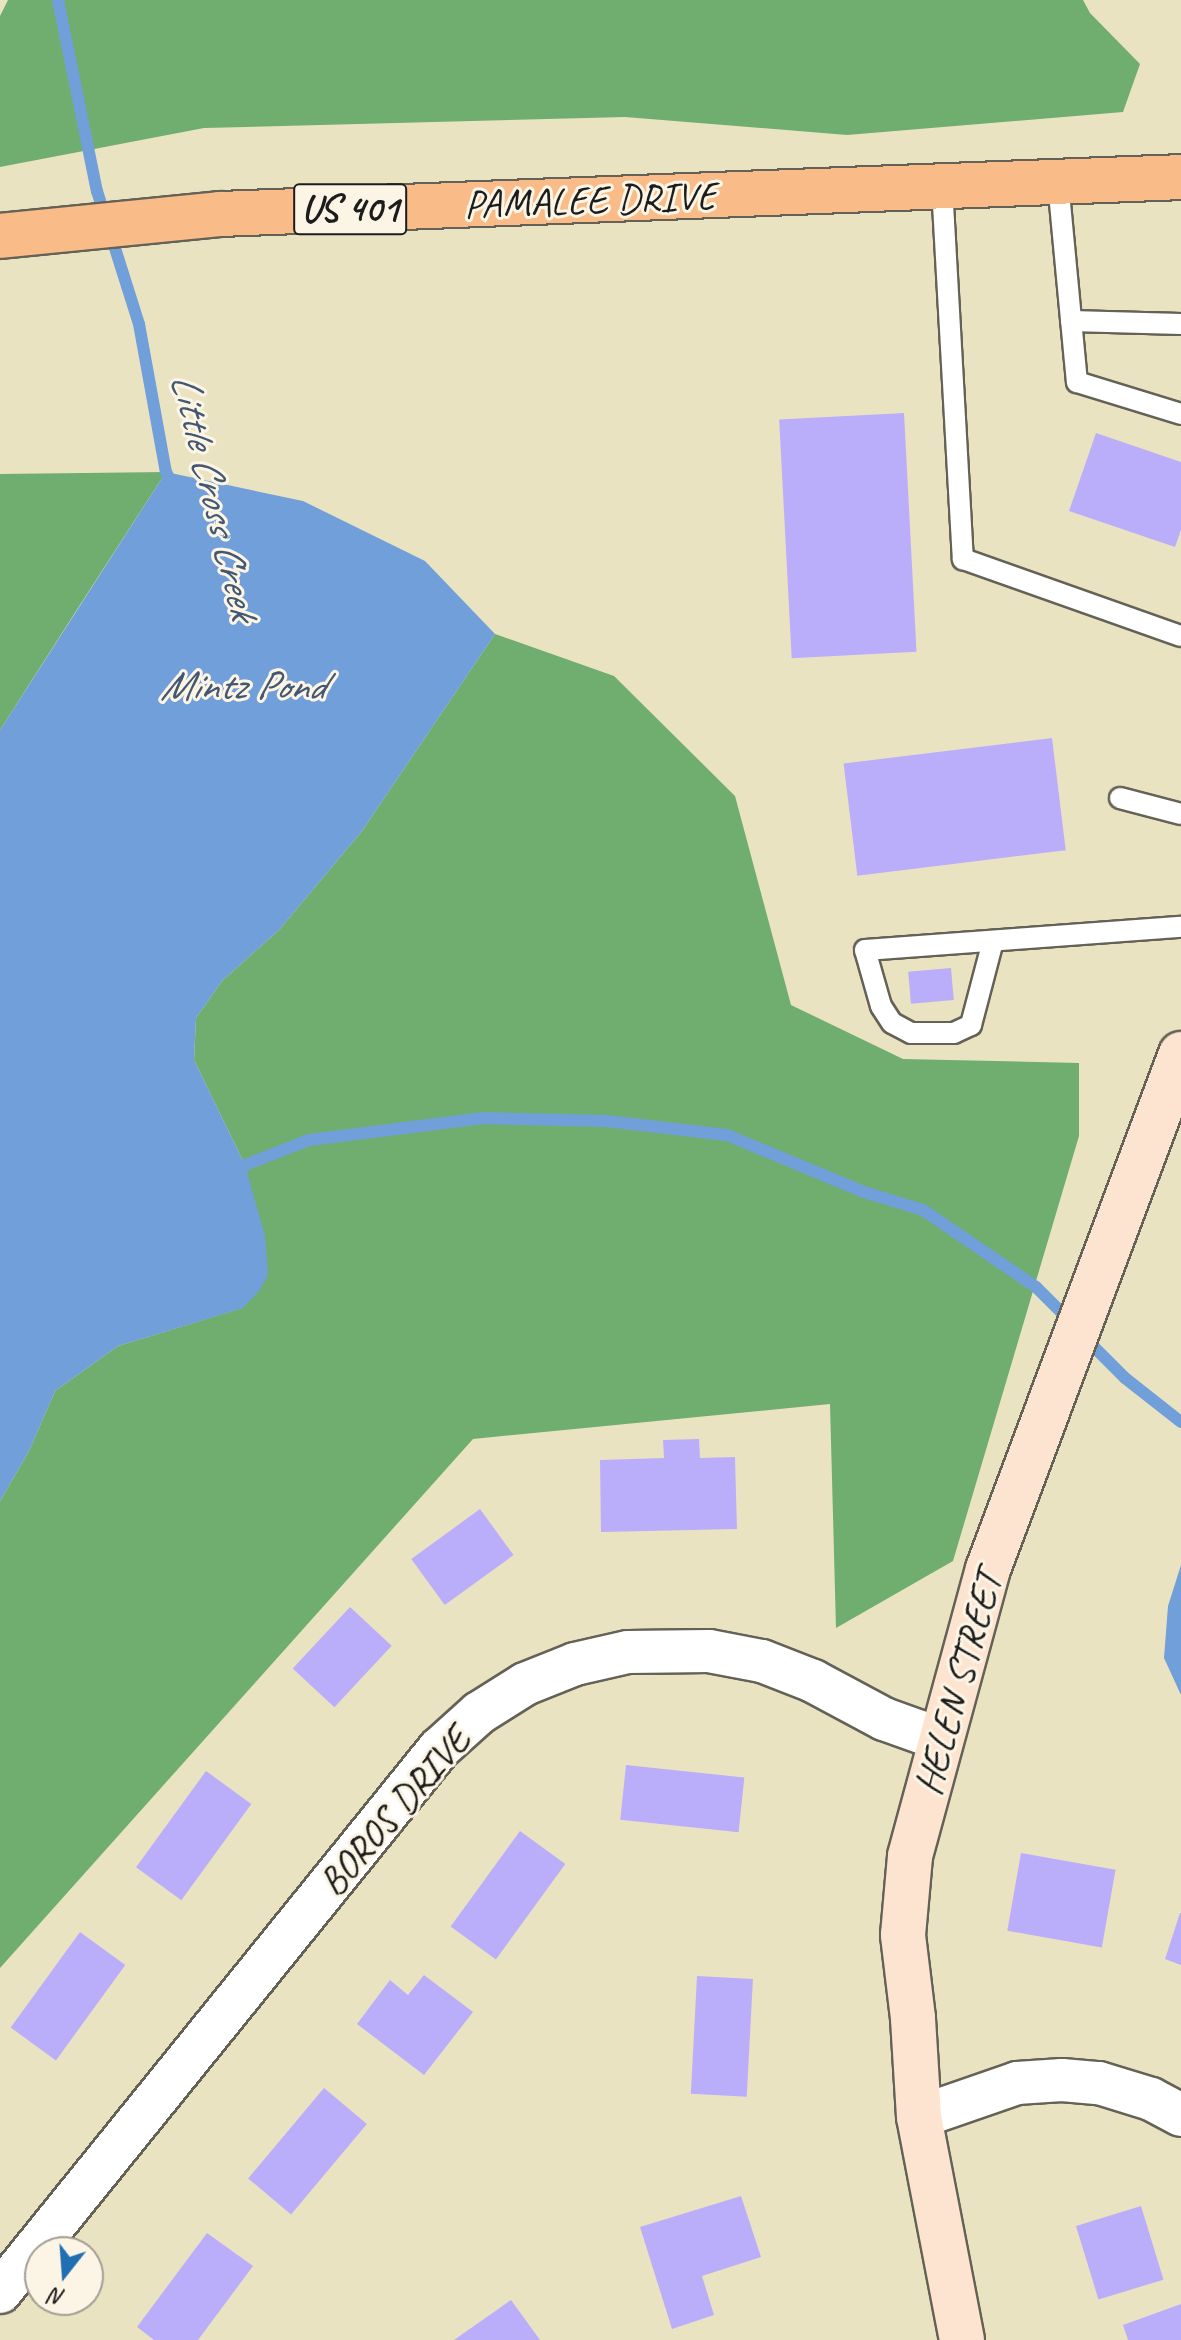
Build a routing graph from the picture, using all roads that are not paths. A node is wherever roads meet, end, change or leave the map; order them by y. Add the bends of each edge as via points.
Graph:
1 (1181, 177) edge
2 (1058, 182) junction
3 (942, 186) junction
4 (0, 236) edge
5 (1071, 321) junction
6 (1181, 324) edge
7 (1181, 414) edge
8 (1181, 636) edge
9 (1120, 798) dead end
10 (1181, 814) edge
11 (1181, 927) edge
12 (993, 941) junction
13 (1181, 1054) edge
14 (940, 1739) junction
15 (1181, 2115) edge
16 (919, 2117) junction
17 (0, 2292) edge
18 (962, 2340) edge

1 - 2 main road, PAMALEE DRIVE / US 401
2 - 3 main road, PAMALEE DRIVE / US 401
2 - 5 lane
3 - 4 main road, PAMALEE DRIVE / US 401 via 220,214
3 - 8 lane via 963,559
5 - 6 lane
5 - 7 lane via 1077,382
9 - 10 lane
11 - 12 lane
12 - 12 lane via 865,950 881,1006 892,1023 911,1033 954,1033 971,1025
13 - 14 street, HELEN STREET via 988,1569
14 - 16 street, HELEN STREET via 910,1856 903,1935
14 - 17 street, BOROS DRIVE via 884,1719 762,1661 709,1651 628,1652 575,1664 525,1684 479,1713 439,1749
15 - 16 street via 1099,2083 1062,2080 1017,2083
16 - 18 street, HELEN STREET

